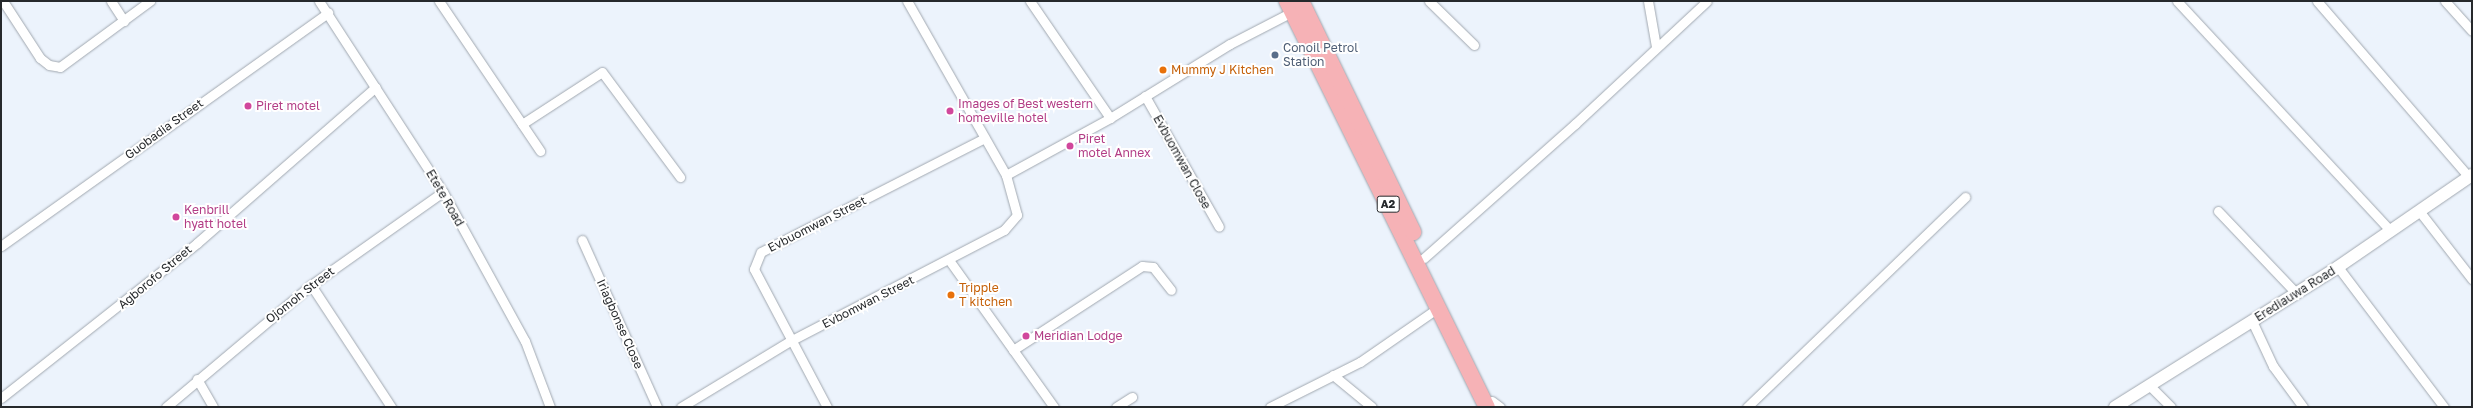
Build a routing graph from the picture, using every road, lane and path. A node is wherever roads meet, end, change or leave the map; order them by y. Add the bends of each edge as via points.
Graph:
1 (2, 1) edge
2 (111, 1) edge
3 (150, 1) edge
4 (319, 1) edge
5 (438, 1) edge
6 (907, 1) edge
7 (1030, 1) edge
8 (1429, 1) edge
9 (1648, 1) edge
10 (1707, 1) edge
11 (2177, 1) edge
12 (2317, 1) edge
13 (2445, 1) edge
14 (1293, 5) edge
15 (328, 13) junction
16 (124, 21) junction
17 (2472, 31) edge
18 (1474, 44) dead end
19 (1656, 47) junction
20 (376, 87) junction
21 (1145, 96) junction
22 (1110, 118) junction
23 (522, 124) junction
24 (985, 138) junction
25 (540, 152) dead end
26 (1006, 175) junction
27 (2470, 176) edge
28 (680, 177) dead end
29 (442, 192) junction
30 (1965, 197) dead end
31 (2218, 211) dead end
32 (2420, 212) junction
33 (1219, 227) dead end
34 (2391, 231) junction
35 (582, 240) dead end
36 (1, 246) edge
37 (1424, 258) junction
38 (949, 260) junction
39 (2338, 267) junction
40 (2472, 279) edge
41 (311, 285) junction
42 (1171, 290) dead end
43 (2296, 292) junction
44 (1438, 308) junction
45 (2252, 320) junction
46 (790, 341) junction
47 (1013, 350) junction
48 (1334, 375) junction
49 (197, 379) junction
50 (2149, 385) junction
51 (1, 398) edge
52 (1132, 398) dead end
53 (1494, 405) edge
54 (166, 407) edge
55 (213, 407) edge
56 (392, 407) edge
57 (550, 407) edge
58 (657, 407) edge
59 (681, 407) edge
60 (827, 407) edge
61 (1054, 407) edge
62 (1116, 407) edge
63 (1270, 407) edge
64 (1372, 407) edge
65 (1747, 407) edge
66 (2115, 407) edge
67 (2172, 407) edge
68 (2303, 407) edge
69 (2444, 407) edge

1 - 16 street via 40,58 49,65 60,67
2 - 16 street
3 - 16 street
4 - 15 street, Etete Road
5 - 23 street
6 - 24 street, Evbomwan Street
7 - 22 street
8 - 18 street
9 - 19 street
10 - 19 street
11 - 34 street
12 - 27 street
13 - 17 street
14 - 21 street
14 - 37 highway, A2
14 - 44 highway, A2
15 - 20 street, Etete Road
15 - 36 street, Guobadia Street
19 - 37 street via 1575,124
20 - 29 street, Etete Road
20 - 51 street, Agborofo Street via 197,243
21 - 22 street
21 - 33 street, Evbuomwan Close
22 - 26 street
23 - 25 street
23 - 28 street via 602,72
24 - 26 street, Evbomwan Street
24 - 46 street, Evbuomwan Street via 762,252 754,269
26 - 38 street, Evbomwan Street via 1017,215 1004,230
27 - 32 street, Erediauwa Road
29 - 41 street, Ojomoh Street
29 - 57 street, Etete Road via 525,342
30 - 65 street
31 - 43 street
32 - 34 street, Erediauwa Road
32 - 40 street
34 - 39 street, Erediauwa Road
35 - 58 street, Iriagbonse Close
37 - 53 highway, A2
38 - 46 street, Evbomwan Street
38 - 47 street
39 - 43 street, Erediauwa Road
39 - 69 street
41 - 49 street, Ojomoh Street
41 - 56 street
42 - 47 street via 1153,267 1142,266
43 - 45 street, Erediauwa Road
44 - 48 street via 1374,353
44 - 53 highway, A2
45 - 50 street, Erediauwa Road
45 - 68 street via 2273,366
46 - 59 street, Evbomwan Street
46 - 60 street, Evbuomwan Street
47 - 61 street
48 - 63 street
48 - 64 street
49 - 54 street, Ojomoh Street
49 - 55 street
50 - 66 street, Erediauwa Road
50 - 67 street
52 - 62 street

